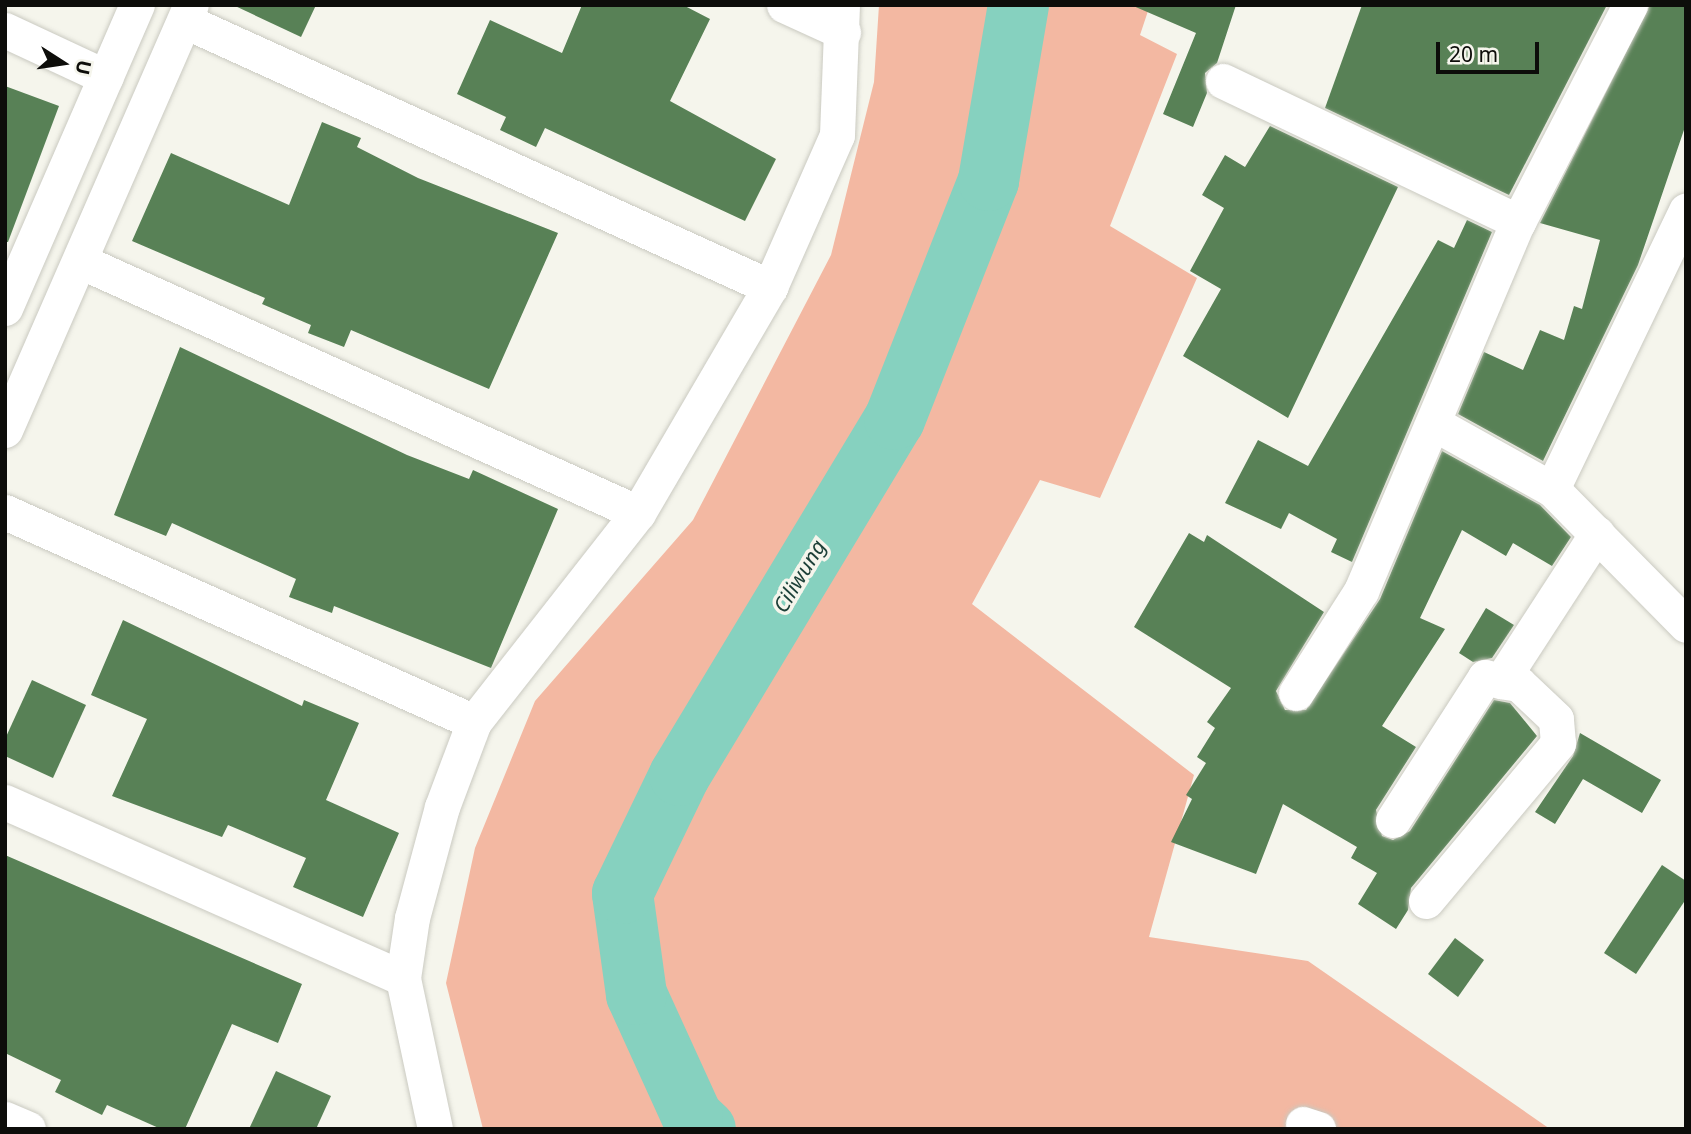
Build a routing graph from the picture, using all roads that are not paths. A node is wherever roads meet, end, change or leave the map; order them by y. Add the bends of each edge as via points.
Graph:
1 (137, 5) edge
2 (784, 5) edge
3 (1630, 5) edge
4 (188, 13) edge
5 (842, 18) edge
6 (5, 30) edge
7 (106, 77) junction
8 (1223, 81) dead end
9 (1686, 211) edge
10 (1518, 222) junction
11 (80, 261) junction
12 (1672, 281) edge
13 (770, 287) junction
14 (5, 308) edge
15 (1435, 424) junction
16 (5, 430) edge
17 (1552, 489) junction
18 (5, 513) edge
19 (638, 513) junction
20 (1597, 533) junction
21 (1686, 625) edge
22 (1500, 681) junction
23 (1296, 693) dead end
24 (474, 722) junction
25 (5, 802) edge
26 (1393, 820) dead end
27 (1426, 901) dead end
28 (403, 978) junction
29 (5, 1119) edge
30 (28, 1129) edge
31 (435, 1129) edge

1 - 7 street
2 - 5 street
3 - 10 street
4 - 11 street
4 - 13 street
5 - 13 street via 837,135
6 - 7 street
7 - 14 street
8 - 10 street
9 - 12 street
10 - 15 street
11 - 16 street
11 - 19 street
12 - 17 street
13 - 19 street
15 - 17 street
15 - 23 street via 1362,591
17 - 20 street
18 - 24 street
19 - 24 street
20 - 21 street
20 - 22 street
22 - 26 street via 1485,677
22 - 27 street via 1519,684 1556,719 1558,743
24 - 28 street via 442,807 412,918
25 - 28 street
28 - 31 street
29 - 30 street

